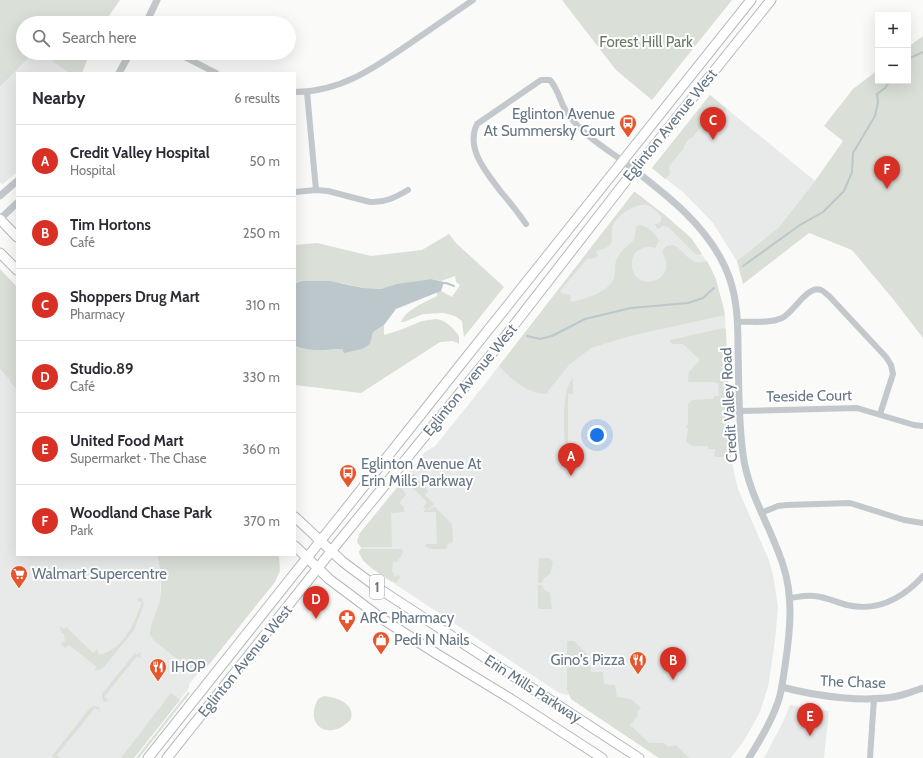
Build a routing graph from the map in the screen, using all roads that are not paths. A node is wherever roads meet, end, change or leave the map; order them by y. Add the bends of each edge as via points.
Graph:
1 (157, 0) edge
2 (473, 0) edge
3 (751, 0) edge
4 (771, 0) edge
5 (149, 16) edge
6 (126, 60) edge
7 (191, 60) edge
8 (120, 72) edge
9 (214, 72) edge
10 (296, 92) edge
11 (307, 92) junction
12 (623, 161) junction
13 (634, 170) junction
14 (16, 182) edge
15 (316, 190) junction
16 (408, 190) dead end
17 (296, 192) edge
18 (0, 196) edge
19 (16, 204) edge
20 (0, 219) edge
21 (526, 224) dead end
22 (16, 236) edge
23 (0, 253) edge
24 (16, 269) edge
25 (738, 322) junction
26 (740, 411) junction
27 (880, 414) junction
28 (923, 426) edge
29 (761, 513) junction
30 (296, 518) edge
31 (923, 523) edge
32 (320, 541) junction
33 (296, 547) edge
34 (331, 551) junction
35 (307, 558) junction
36 (318, 568) junction
37 (923, 576) edge
38 (790, 598) junction
39 (782, 687) junction
40 (923, 688) edge
41 (874, 698) junction
42 (148, 758) edge
43 (166, 758) edge
44 (602, 758) edge
45 (639, 758) edge
46 (749, 758) edge
47 (870, 758) edge

1 - 5 street
2 - 11 street via 368,72 328,88
3 - 12 main road, Eglinton Avenue West
4 - 13 main road, Eglinton Avenue West
6 - 8 street
7 - 9 street
10 - 11 street
11 - 15 street
12 - 13 street, Credit Valley Road
12 - 21 street via 583,131 567,112 554,84 550,80 541,80 477,124 473,135 476,154 482,167
12 - 32 main road, Eglinton Avenue West
13 - 25 street, Credit Valley Road via 681,208 715,249 732,284
13 - 34 main road, Eglinton Avenue West via 490,356
14 - 18 street
15 - 16 street via 377,202 396,197
15 - 17 street
19 - 20 street
20 - 22 main road
23 - 24 main road
25 - 26 street, Credit Valley Road
25 - 27 street via 774,321 783,318 813,290 820,290 829,296 891,365 893,374
26 - 27 street, Teeside Court via 857,408
26 - 29 street, Credit Valley Road via 744,466
27 - 28 street, Teeside Court
29 - 31 street via 786,505 850,503 904,520
29 - 38 street, Credit Valley Road via 783,564
30 - 32 main road, Erin Mills Parkway / 1
32 - 34 main road, Erin Mills Parkway / 1
32 - 35 main road, Eglinton Avenue West
33 - 35 main road, Erin Mills Parkway / 1
34 - 36 main road, Eglinton Avenue West
34 - 45 main road, Erin Mills Parkway / 1 via 378,588
35 - 36 main road, Erin Mills Parkway / 1
35 - 42 main road, Eglinton Avenue West
36 - 43 main road, Eglinton Avenue West
36 - 44 main road, Erin Mills Parkway / 1 via 381,618
37 - 38 street via 912,588 897,598 871,607 847,605 812,596
38 - 39 street, Credit Valley Road via 789,638
39 - 41 street, The Chase via 824,696
39 - 46 street, Credit Valley Road via 773,714
40 - 41 street, The Chase via 901,695
41 - 47 street

